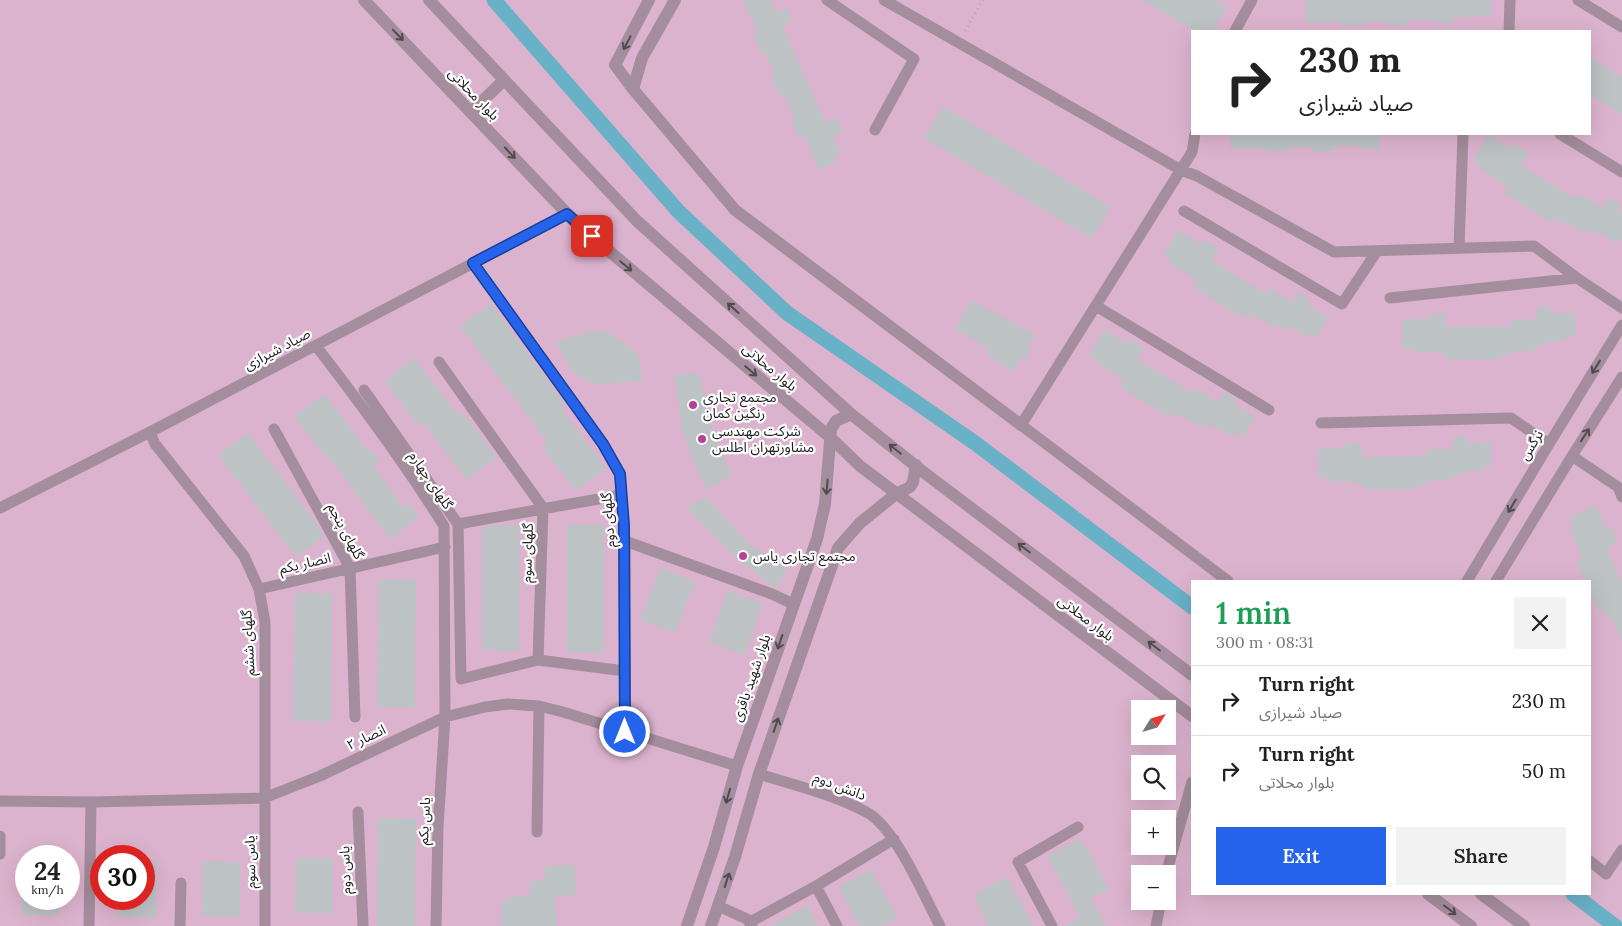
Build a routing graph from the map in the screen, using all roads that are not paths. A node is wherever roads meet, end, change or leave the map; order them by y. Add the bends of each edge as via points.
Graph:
1 (364, 0) edge
2 (429, 0) edge
3 (649, 0) edge
4 (675, 0) edge
5 (827, 0) edge
6 (884, 0) edge
7 (1252, 0) edge
8 (1510, 0) edge
9 (1578, 0) edge
10 (1622, 28) edge
11 (1236, 30) edge
12 (1509, 30) edge
13 (504, 80) junction
14 (633, 89) junction
15 (471, 112) junction
16 (875, 130) dead end
17 (1195, 135) edge
18 (1463, 135) edge
19 (1562, 135) edge
20 (1180, 170) junction
21 (1622, 172) edge
22 (1184, 211) dead end
23 (567, 214) junction
24 (1459, 248) junction
25 (1377, 251) junction
26 (473, 263) junction
27 (1577, 278) junction
28 (1390, 298) dead end
29 (1096, 306) junction
30 (1622, 308) edge
31 (1622, 326) edge
32 (316, 346) junction
33 (440, 362) dead end
34 (1622, 377) edge
35 (364, 390) dead end
36 (1268, 410) dead end
37 (851, 414) junction
38 (1320, 423) dead end
39 (1021, 425) junction
40 (274, 429) dead end
41 (150, 432) junction
42 (831, 438) junction
43 (1549, 444) junction
44 (1572, 456) junction
45 (916, 465) junction
46 (896, 494) junction
47 (622, 495) junction
48 (1622, 497) edge
49 (0, 508) edge
50 (543, 508) junction
51 (458, 524) junction
52 (625, 541) junction
53 (445, 547) junction
54 (350, 568) junction
55 (1227, 580) edge
56 (1468, 580) edge
57 (1497, 580) edge
58 (259, 589) junction
59 (793, 604) junction
60 (538, 660) junction
61 (625, 671) junction
62 (1191, 674) edge
63 (540, 706) junction
64 (1191, 715) edge
65 (355, 717) dead end
66 (445, 717) junction
67 (625, 732) junction
68 (737, 766) junction
69 (759, 774) junction
70 (1191, 786) edge
71 (264, 798) junction
72 (0, 801) edge
73 (90, 802) junction
74 (358, 812) dead end
75 (1078, 827) dead end
76 (537, 832) dead end
77 (0, 836) edge
78 (894, 839) junction
79 (1622, 850) edge
80 (0, 854) edge
81 (1591, 862) edge
82 (1169, 865) edge
83 (181, 883) dead end
84 (816, 886) junction
85 (1429, 895) edge
86 (1482, 895) edge
87 (718, 906) junction
88 (1159, 910) edge
89 (751, 924) edge
90 (89, 926) edge
91 (180, 926) edge
92 (265, 926) edge
93 (363, 926) edge
94 (436, 926) edge
95 (687, 926) edge
96 (711, 926) edge
97 (837, 926) edge
98 (940, 926) edge
99 (1052, 926) edge
100 (1156, 926) edge
101 (1471, 926) edge
102 (1524, 926) edge

1 -> 15 street, بلوار محلاتی
2 - 13 street, بلوار محلاتی
3 -> 14 street via 615,65
4 - 14 street via 642,58
5 - 16 street via 914,59
6 - 20 street
7 - 11 street
8 - 12 street
9 - 10 street
13 - 15 street
37 -> 13 street, بلوار محلاتی via 637,221
14 - 39 street via 734,210
15 -> 23 street, بلوار محلاتی
17 - 20 street via 1192,152
18 - 24 street
19 - 21 street
20 - 25 street via 1198,176 1334,252
20 - 29 street
22 - 25 street via 1342,304
23 - 26 street, صیاد شیرازی
23 -> 42 street, بلوار محلاتی
24 - 25 street
24 - 27 street via 1534,246
26 - 32 street, صیاد شیرازی
26 - 47 street, گلهای دوم via 603,444 620,474
27 - 28 street
27 - 30 street
29 - 36 street
29 - 39 street
31 -> 43 street, نرگس
32 - 41 street, صیاد شیرازی
32 - 53 street, گلهای چهارم via 429,502 444,526
33 - 50 street, گلهای سوم
44 -> 34 street
35 - 51 street
37 - 42 street via 830,428
45 -> 37 street, بلوار محلاتی
38 - 43 street via 1511,418
39 - 55 street
40 - 54 street, گلهای پنجم
41 - 49 street, صیاد شیرازی
41 - 58 street, گلهای ششم via 154,444 244,556
42 - 46 street, بلوار محلاتی
42 -> 59 street, بلوار شهید باقری via 825,504 817,539
43 -> 56 street, نرگس
44 - 48 street via 1618,488
44 - 57 street
45 - 46 street via 910,487
62 -> 45 street, بلوار محلاتی
46 - 64 street, بلوار محلاتی
69 -> 46 street via 838,548 860,523
47 - 50 street
47 - 52 street, گلهای دوم
50 - 51 street
50 - 60 street, گلهای سوم
51 - 60 street via 461,679
52 - 59 street
52 - 61 street, گلهای دوم
53 - 54 street, انصار یکم
53 - 66 street, گلهای چهارم
54 - 58 street, انصار یکم
54 - 65 street, گلهای پنجم
58 - 71 street, گلهای ششم via 265,622
59 -> 68 street, بلوار شهید باقری
60 - 61 street
61 - 67 street, گلهای دوم
63 - 66 street, انصار ۲ via 508,704
63 - 67 street, انصار ۲
63 - 76 street
66 - 71 street, انصار ۲ via 320,776
66 - 94 street, یاس یکم
67 - 68 street, انصار ۲
68 - 69 street
68 -> 95 street, بلوار شهید باقری via 714,848
69 - 78 street, دانش دوم via 834,798 869,814
87 -> 69 street
70 - 82 street
71 - 73 street, انصار ۲
71 - 92 street, یاس سوم
72 - 73 street, انصار ۲
73 - 90 street
74 - 93 street, یاس دوم
75 - 99 street via 1018,862
77 - 80 street
78 - 84 street
78 - 98 street, دانش دوم
79 - 81 street via 1606,874
83 - 91 street
84 - 89 street
84 - 97 street
85 -> 101 street
86 - 102 street
87 - 89 street via 744,917
87 - 96 street
88 - 100 street

